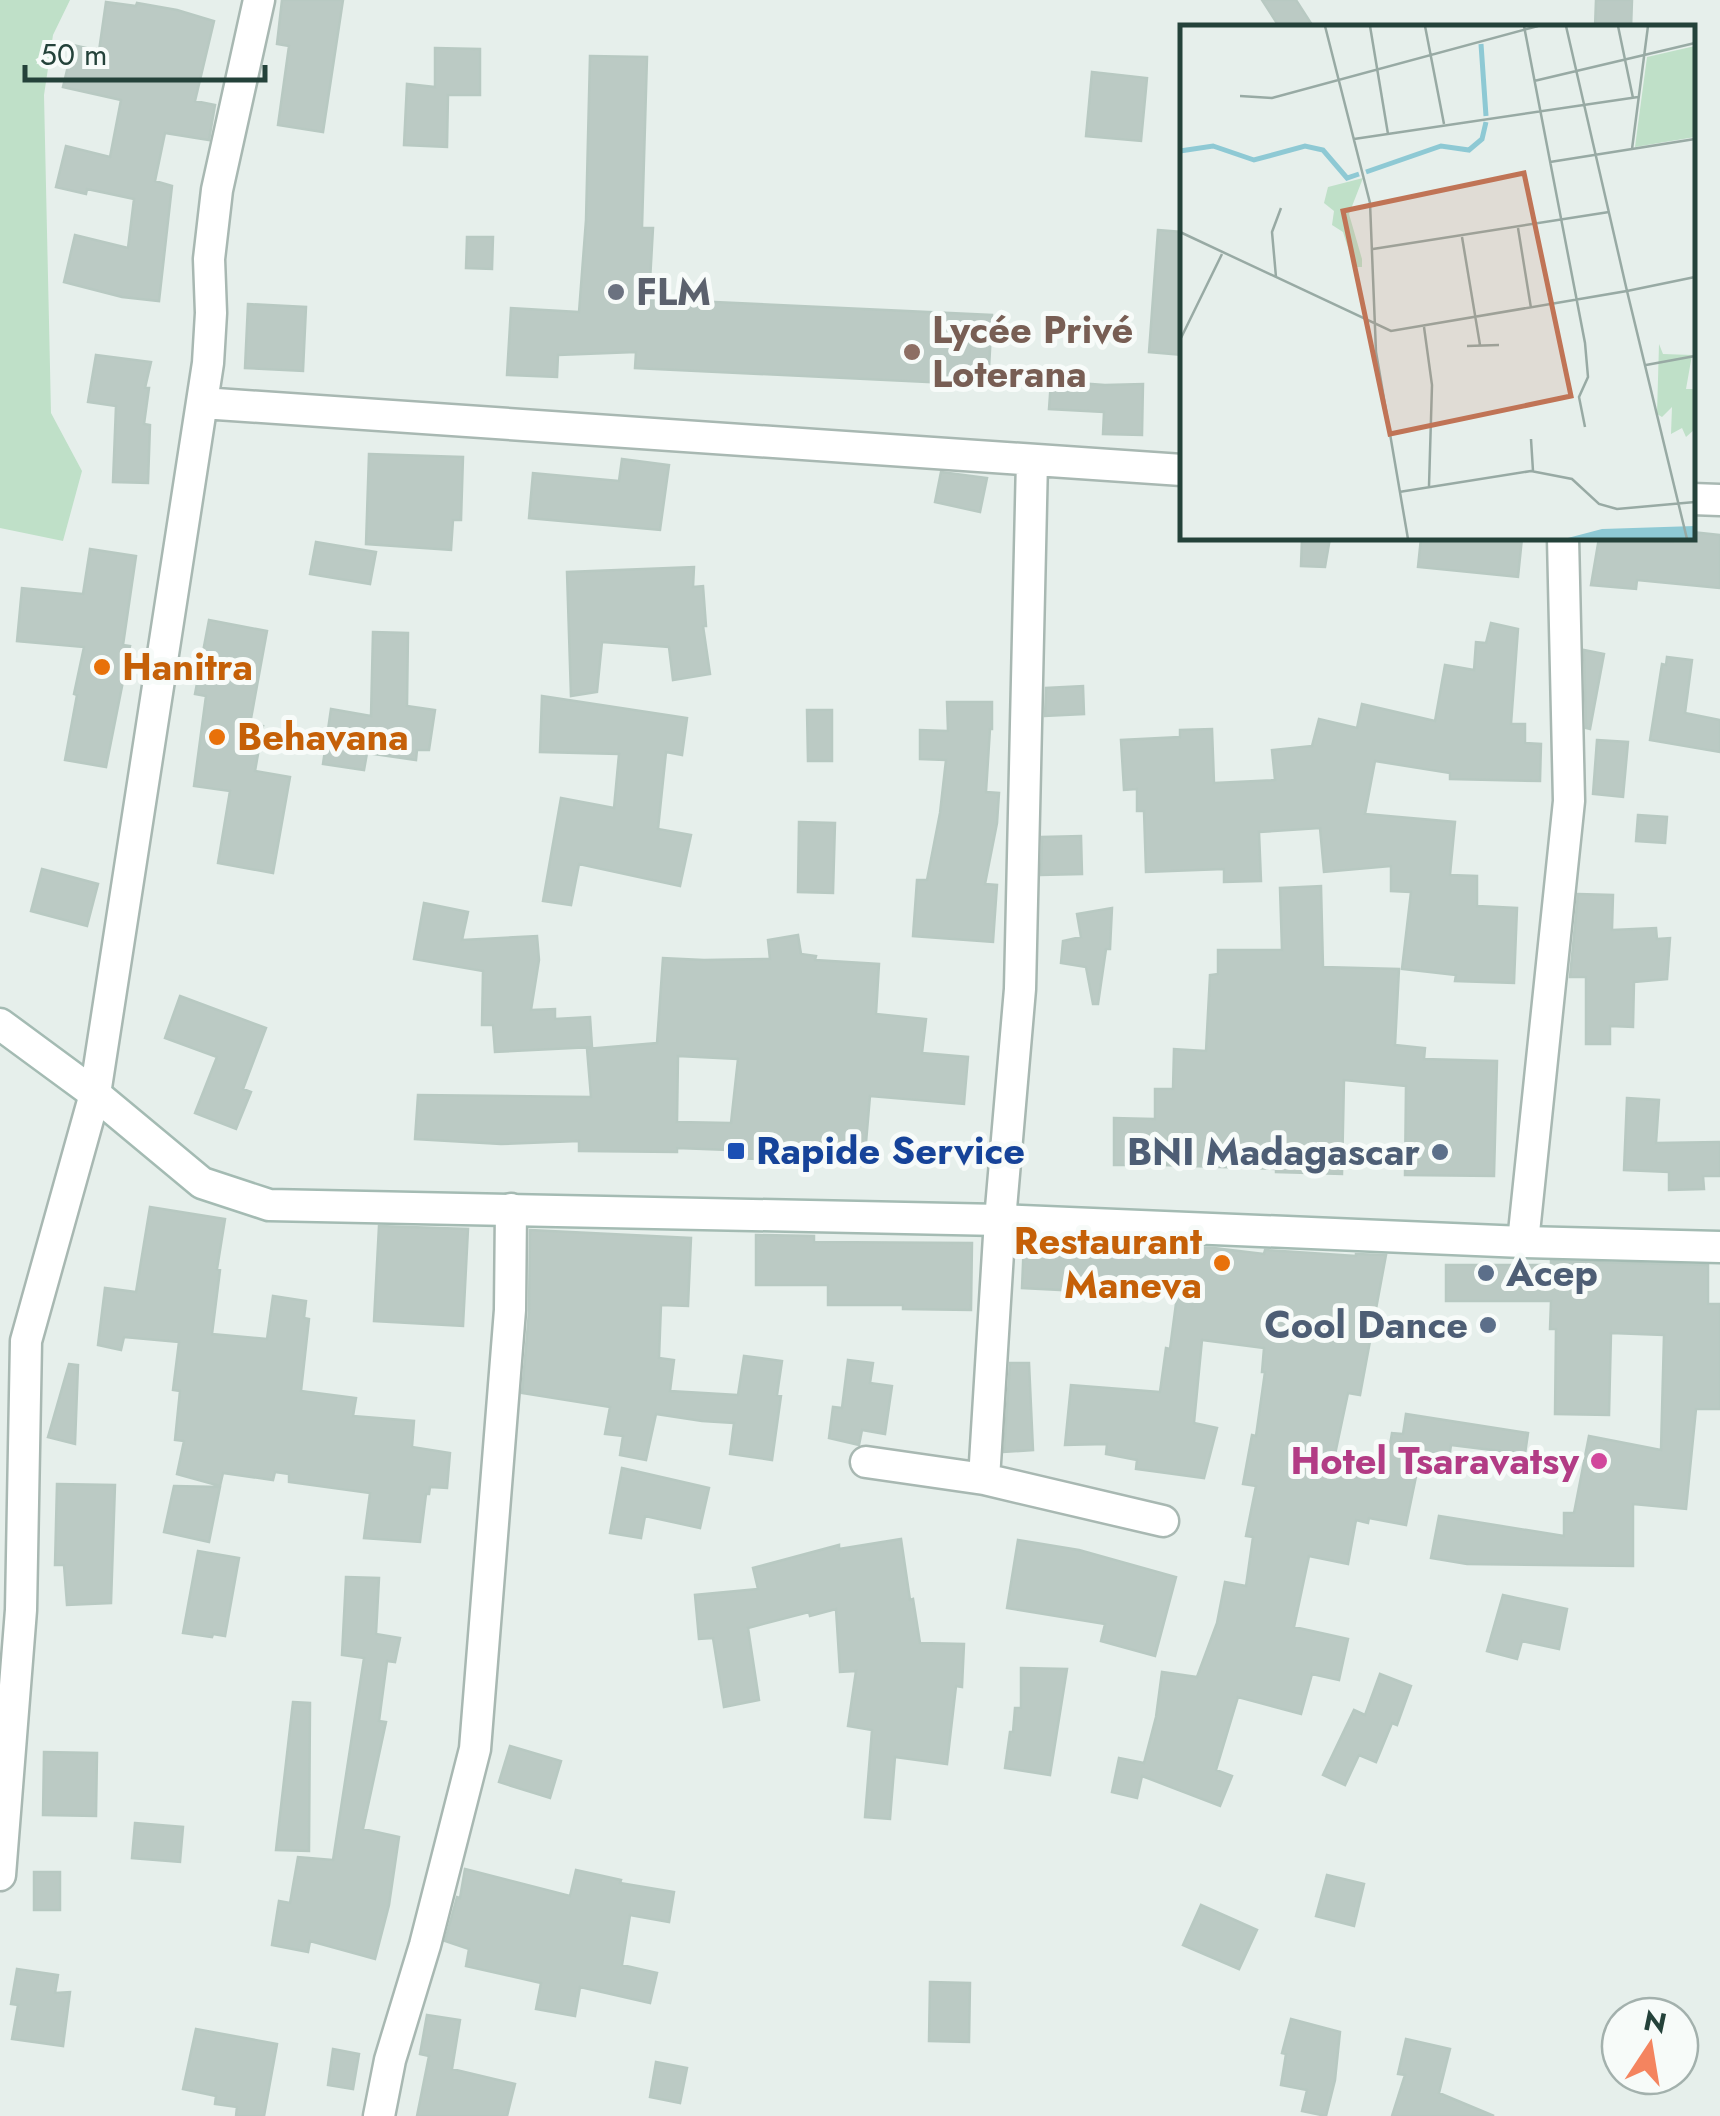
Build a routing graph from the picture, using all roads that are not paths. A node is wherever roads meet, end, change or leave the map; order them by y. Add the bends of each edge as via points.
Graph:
1 (259, 0) edge
2 (202, 402) junction
3 (1032, 460) junction
4 (1180, 470) edge
5 (1695, 498) edge
6 (1720, 500) edge
7 (1563, 540) edge
8 (0, 1024) edge
9 (95, 1094) junction
10 (511, 1209) junction
11 (1000, 1220) junction
12 (1523, 1242) junction
13 (1720, 1246) edge
14 (866, 1462) dead end
15 (984, 1480) junction
16 (1163, 1521) dead end
17 (0, 1875) edge
18 (379, 2116) edge

1 - 2 street via 217,190
2 - 3 street
2 - 9 street
3 - 4 street
3 - 11 street via 1020,989
5 - 6 street
7 - 12 street via 1569,802
8 - 9 street
9 - 10 street via 202,1183 268,1205
9 - 17 street via 26,1341 21,1610
10 - 11 street
10 - 18 street via 510,1310 475,1748
11 - 12 street
11 - 15 street
12 - 13 street
14 - 15 street
15 - 16 street

